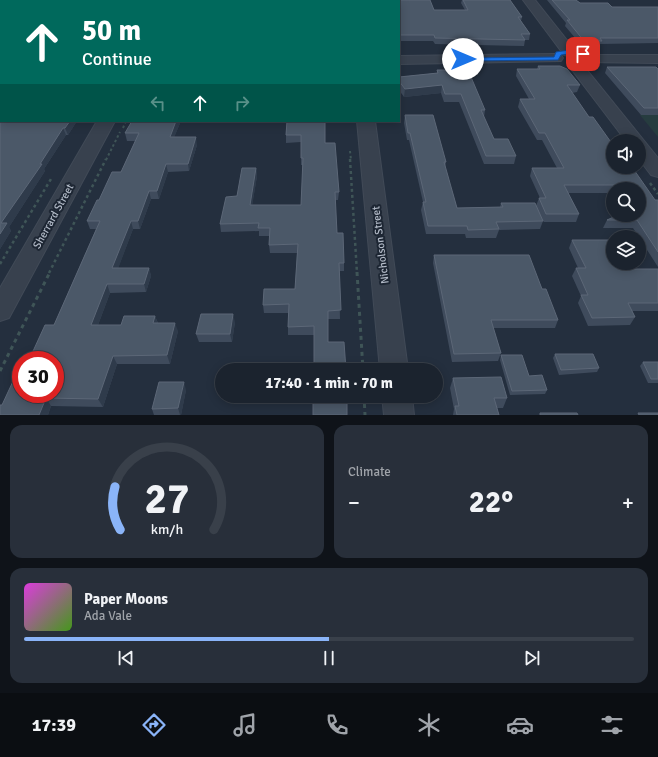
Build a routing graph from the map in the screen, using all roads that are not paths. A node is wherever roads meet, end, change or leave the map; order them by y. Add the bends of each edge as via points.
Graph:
1 (529, 0) edge
2 (563, 55) junction
3 (658, 59) edge
4 (400, 60) edge
5 (584, 63) junction
6 (105, 122) edge
7 (366, 122) edge
8 (630, 134) edge
9 (646, 155) edge
10 (658, 171) edge
11 (0, 311) edge
12 (393, 363) edge
13 (398, 403) edge
14 (399, 415) edge

1 - 2 street
2 - 4 street
2 - 5 street via 566,65
3 - 5 street
5 - 8 street
6 - 11 street, Sherrard Street
7 - 12 street, Nicholson Street
9 - 10 street
13 - 14 street

